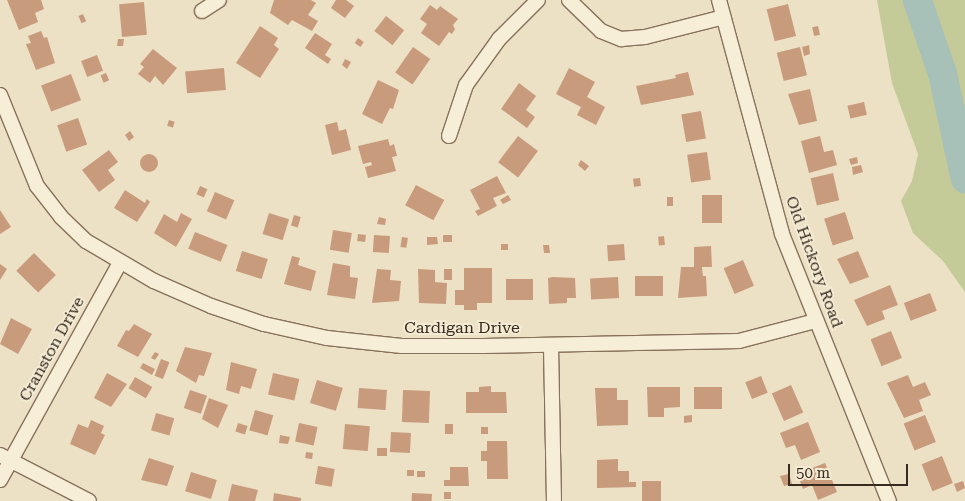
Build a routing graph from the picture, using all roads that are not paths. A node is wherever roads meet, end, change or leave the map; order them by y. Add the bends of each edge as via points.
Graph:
1 (219, 0) edge
2 (538, 0) edge
3 (569, 0) edge
4 (720, 0) edge
5 (202, 11) dead end
6 (724, 17) junction
7 (0, 95) edge
8 (449, 136) dead end
9 (120, 263) junction
10 (816, 321) junction
11 (551, 346) junction
12 (5, 458) edge
13 (0, 480) edge
14 (90, 501) edge
15 (554, 501) edge
16 (889, 501) edge

1 - 5 street
2 - 8 street via 499,39 466,85
3 - 6 street via 601,31 621,39 645,37
4 - 6 street, Old Hickory Road
6 - 10 street, Old Hickory Road via 782,234
7 - 9 street, Cardigan Drive via 30,173 47,201 86,241
9 - 11 street, Cardigan Drive via 211,306 264,324 327,338 402,346
9 - 12 street, Cranston Drive
10 - 11 street, Cardigan Drive via 739,342
10 - 16 street, Old Hickory Road
11 - 15 street
12 - 13 street, Cranston Drive
12 - 14 street

